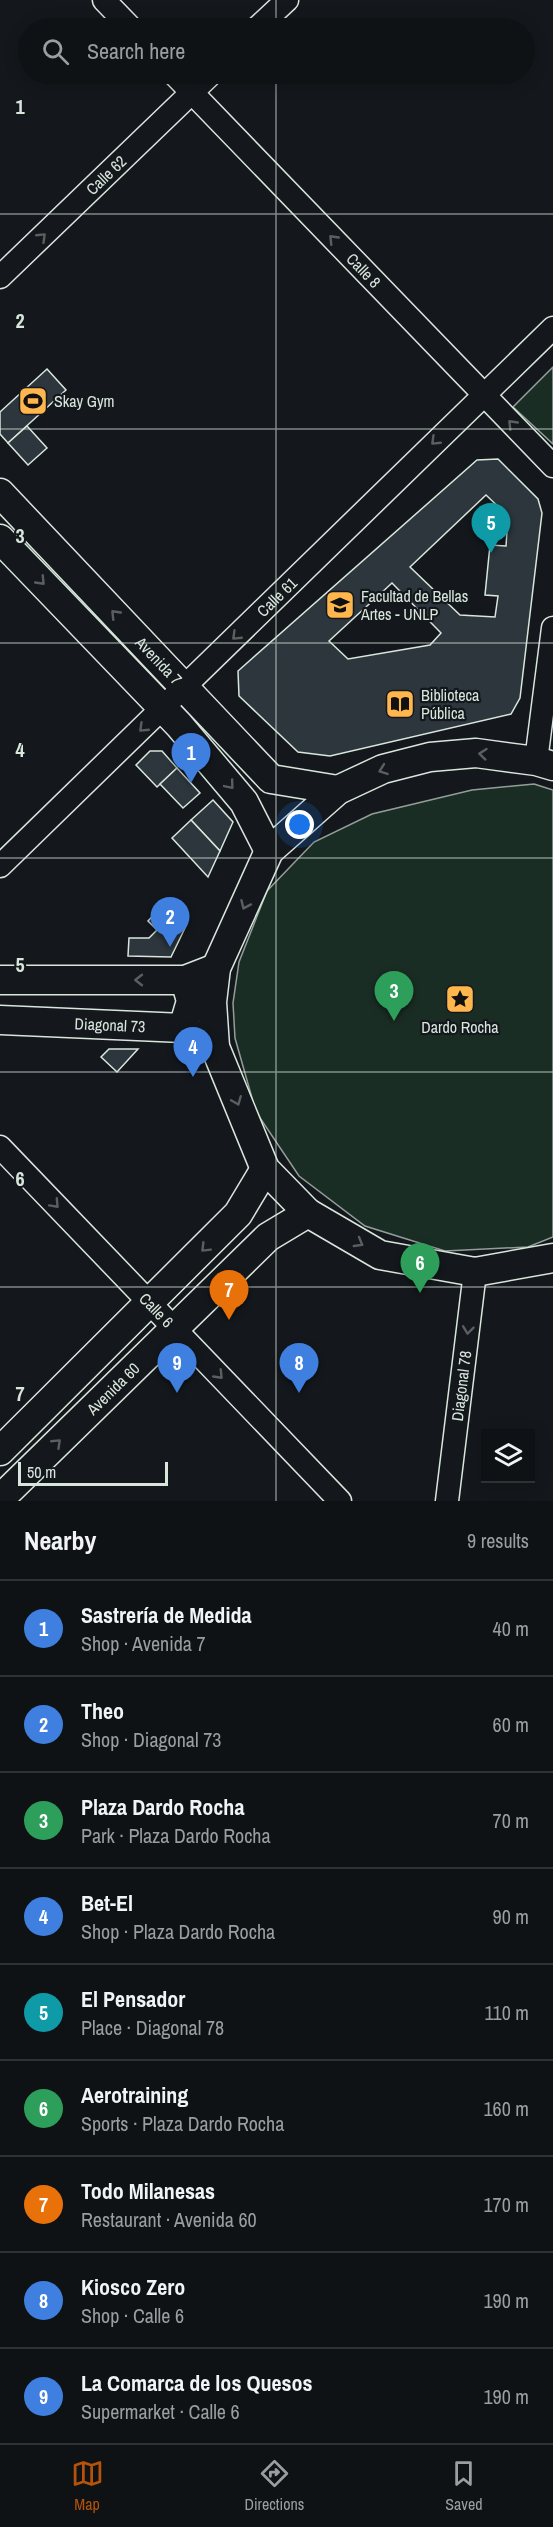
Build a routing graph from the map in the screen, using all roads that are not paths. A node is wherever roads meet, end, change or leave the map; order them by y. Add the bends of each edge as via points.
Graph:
1 (104, 0) edge
2 (287, 0) edge
3 (121, 18) edge
4 (268, 18) edge
5 (184, 84) edge
6 (200, 84) edge
7 (192, 92) junction
8 (0, 277) edge
9 (553, 328) edge
10 (483, 394) junction
11 (553, 466) edge
12 (0, 493) edge
13 (0, 539) edge
14 (553, 628) edge
15 (184, 687) junction
16 (164, 708) junction
17 (544, 764) edge
18 (339, 790) junction
19 (269, 851) junction
20 (0, 866) edge
21 (216, 968) junction
22 (0, 980) edge
23 (185, 980) junction
24 (0, 1020) edge
25 (183, 1028) junction
26 (215, 1047) junction
27 (0, 1147) edge
28 (265, 1169) junction
29 (308, 1213) junction
30 (238, 1214) junction
31 (268, 1237) junction
32 (553, 1258) edge
33 (475, 1272) junction
34 (149, 1305) junction
35 (175, 1330) junction
36 (0, 1451) edge
37 (0, 1499) edge
38 (340, 1501) edge
39 (447, 1501) edge

1 - 3 street
2 - 4 street
5 - 7 street, Calle 8
6 - 7 street, Calle 62
8 -> 7 street, Calle 62
10 -> 7 street, Calle 8
9 - 10 street, Calle 61
11 -> 10 street, Calle 8
10 -> 15 street, Calle 61
15 -> 12 main road, Avenida 7
13 -> 16 main road, Avenida 7
14 - 17 street
15 - 16 street, Calle 61
15 - 18 main road, Avenida 7 via 271,779
16 -> 19 main road, Avenida 7 via 244,802
16 -> 20 street, Calle 61
17 -> 18 main road via 476,753 430,757 383,769
18 - 19 main road
19 -> 21 main road
21 - 23 main road
21 - 26 main road via 212,1002
23 -> 22 main road
23 - 25 main road via 191,1001
24 - 25 main road, Diagonal 73
25 - 26 main road, Diagonal 73
26 -> 28 main road
27 -> 34 street, Calle 6
28 - 29 main road
28 - 30 main road
29 - 31 main road, Avenida 60
29 -> 33 main road via 380,1255
30 - 31 main road via 260,1221
30 -> 34 main road
31 - 35 main road, Avenida 60
32 - 33 main road
33 -> 39 street, Diagonal 78
34 - 35 street, Calle 6
34 - 36 main road
37 -> 35 main road, Avenida 60
35 -> 38 street, Calle 6

